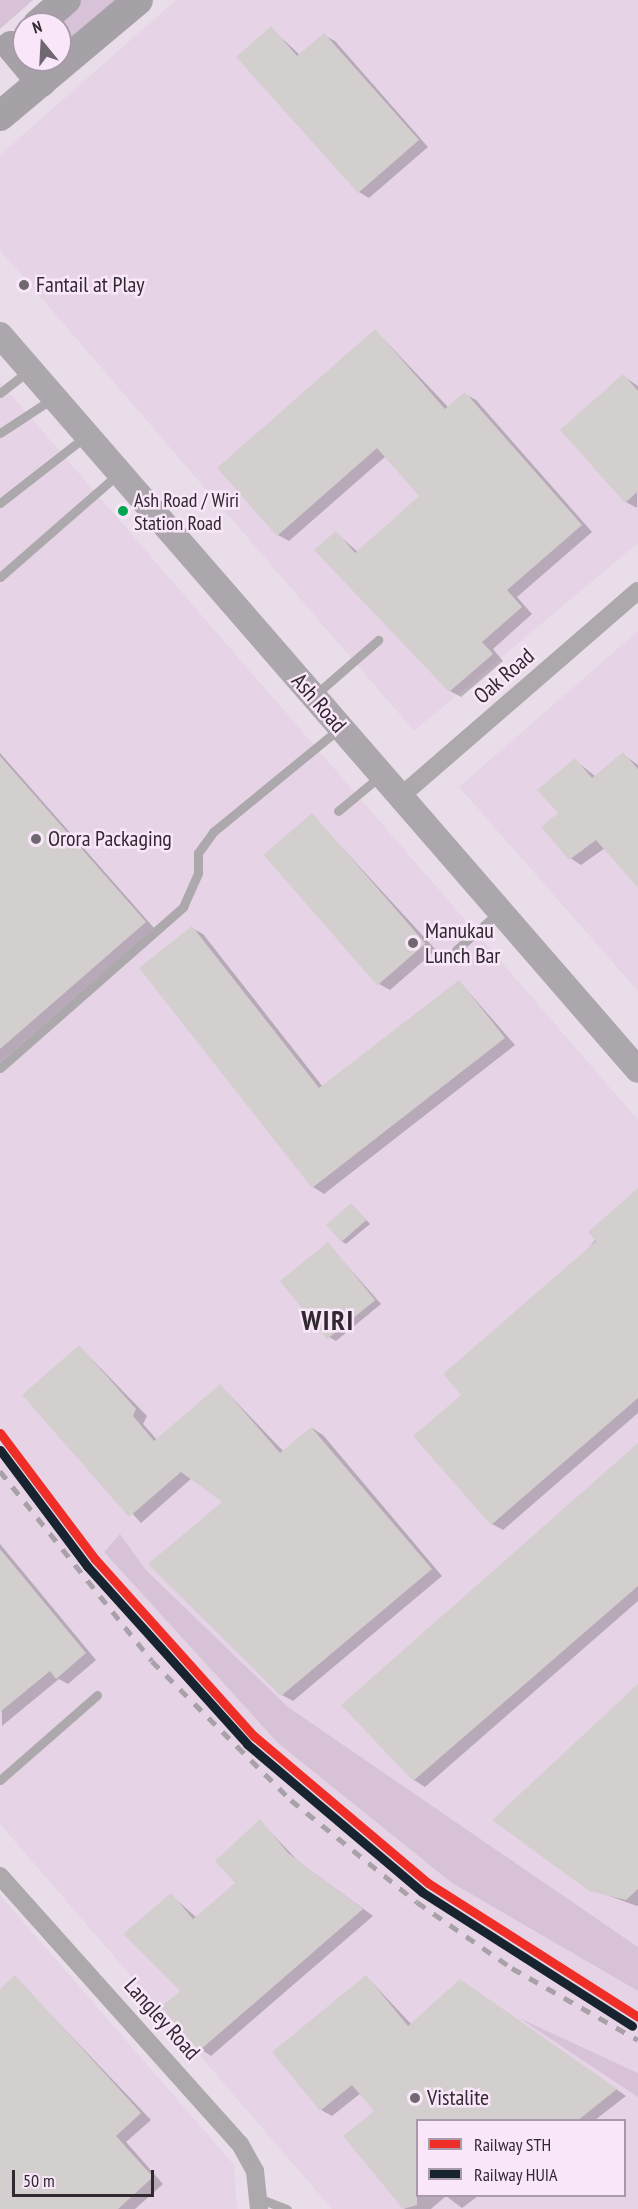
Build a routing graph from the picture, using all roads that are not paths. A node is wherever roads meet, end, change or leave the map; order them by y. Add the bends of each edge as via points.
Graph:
1 (66, 0) edge
2 (138, 0) edge
3 (52, 12) edge
4 (33, 72) edge
5 (41, 82) junction
6 (0, 116) edge
7 (0, 335) edge
8 (30, 370) junction
9 (0, 393) edge
10 (54, 398) junction
11 (0, 433) edge
12 (87, 435) junction
13 (120, 473) junction
14 (0, 503) edge
15 (0, 577) edge
16 (638, 591) edge
17 (378, 640) dead end
18 (313, 696) junction
19 (340, 728) junction
20 (381, 775) junction
21 (400, 796) junction
22 (338, 811) dead end
23 (500, 912) junction
24 (456, 950) dead end
25 (0, 1068) edge
26 (638, 1070) edge
27 (98, 1695) dead end
28 (2, 1774) edge
29 (0, 1876) edge
30 (259, 2204) edge
31 (287, 2209) edge

1 - 3 main road
2 - 5 main road
4 - 5 main road
5 - 6 main road
7 - 8 main road, Ash Road
8 - 9 lane
8 - 10 main road, Ash Road
10 - 11 lane
10 - 12 main road, Ash Road
12 - 13 main road, Ash Road
12 - 14 lane
13 - 15 lane
13 - 18 main road, Ash Road
16 - 21 street, Oak Road
17 - 18 lane
18 - 19 main road, Ash Road
19 - 20 main road, Ash Road
19 - 25 lane via 213,832 198,853 198,873 183,907
20 - 21 main road, Ash Road
20 - 22 lane
21 - 23 main road, Ash Road
23 - 24 lane
23 - 26 main road, Ash Road
27 - 28 lane
29 - 30 street, Langley Road via 240,2144 255,2171
30 - 31 lane

